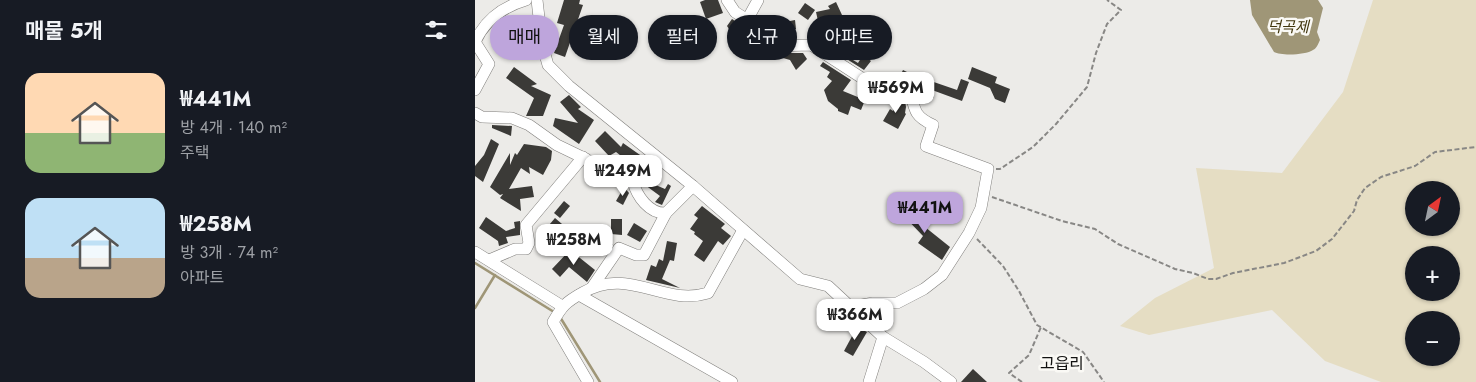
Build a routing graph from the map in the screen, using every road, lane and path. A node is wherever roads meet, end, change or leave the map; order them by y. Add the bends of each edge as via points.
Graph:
1 (526, 0) edge
2 (537, 0) edge
3 (727, 0) edge
4 (758, 0) edge
5 (1107, 0) edge
6 (740, 15) edge
7 (750, 15) edge
8 (475, 42) edge
9 (797, 45) edge
10 (475, 90) edge
11 (475, 113) edge
12 (1476, 147) edge
13 (583, 157) junction
14 (988, 169) junction
15 (693, 186) junction
16 (992, 198) dead end
17 (666, 213) junction
18 (743, 230) junction
19 (969, 233) junction
20 (475, 252) edge
21 (489, 260) junction
22 (593, 286) junction
23 (579, 294) junction
24 (562, 306) junction
25 (851, 307) junction
26 (1041, 327) junction
27 (883, 337) junction
28 (588, 382) edge
29 (732, 382) edge
30 (869, 382) edge
31 (951, 382) edge
32 (1022, 382) edge
33 (1104, 382) edge

1 - 8 street via 495,14 480,29
2 - 15 street via 541,44 548,65 569,86
3 - 6 street
4 - 7 street
5 - 14 path via 1121,10 1107,24 1087,87 1033,147 1000,169
8 - 10 street via 489,64
9 - 14 street via 811,45 865,80 911,95 915,111 921,119 933,125 926,146
11 - 13 street via 482,117 512,118
12 - 16 path via 1435,152 1415,166 1381,177 1365,188 1354,211 1332,239 1316,251 1284,263 1216,279 1175,269 1118,244 1095,229
13 - 17 street via 602,172 633,182 635,191 649,207 661,214
13 - 21 street via 525,226 529,243 526,249 515,249
14 - 19 street via 981,208
15 - 17 street
15 - 18 street
17 - 22 street via 644,255 619,248
18 - 22 street via 708,293 684,297 618,282
18 - 25 street via 800,279 828,286
19 - 25 street via 942,275 924,289 897,303
19 - 26 path via 1003,266
20 - 21 street
21 - 24 street
22 - 23 street
23 - 24 street
23 - 29 street
24 - 28 street via 553,322
25 - 27 street
26 - 32 path via 1029,355 1009,373
26 - 33 path via 1083,352
27 - 30 street
27 - 31 street

